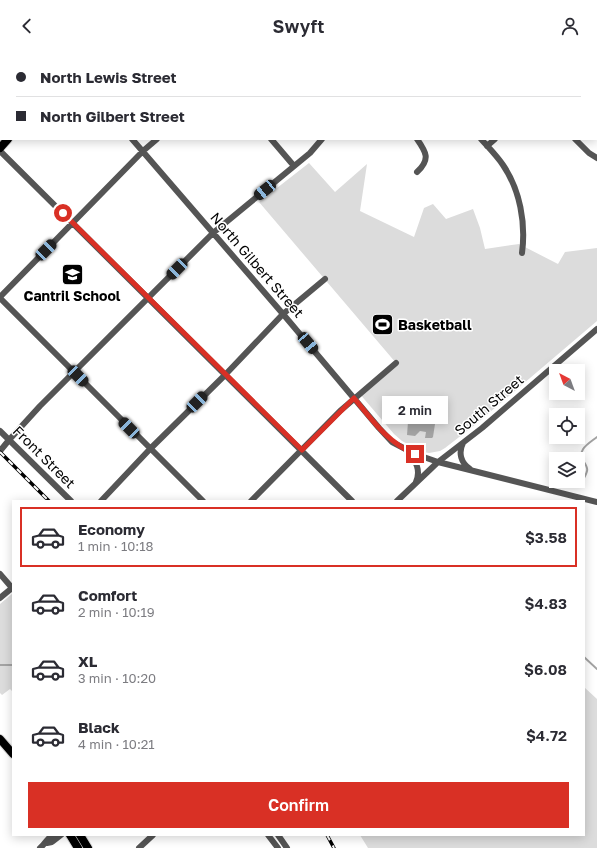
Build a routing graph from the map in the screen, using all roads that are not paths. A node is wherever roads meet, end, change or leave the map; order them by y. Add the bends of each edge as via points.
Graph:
1 (7, 140) edge
2 (133, 140) edge
3 (156, 140) edge
4 (272, 140) edge
5 (321, 140) edge
6 (418, 140) edge
7 (482, 140) edge
8 (494, 140) edge
9 (576, 140) edge
10 (487, 146) junction
11 (0, 149) edge
12 (143, 151) junction
13 (597, 158) edge
14 (294, 166) junction
15 (417, 172) dead end
16 (74, 223) junction
17 (213, 233) junction
18 (522, 252) dead end
19 (324, 279) dead end
20 (0, 297) edge
21 (149, 298) junction
22 (283, 314) junction
23 (597, 330) edge
24 (396, 363) dead end
25 (74, 372) junction
26 (225, 375) junction
27 (354, 398) junction
28 (0, 431) edge
29 (9, 440) junction
30 (464, 442) junction
31 (150, 449) junction
32 (302, 450) junction
33 (0, 451) edge
34 (408, 451) junction
35 (438, 462) junction
36 (473, 471) junction
37 (415, 484) junction
38 (70, 500) edge
39 (102, 500) edge
40 (202, 500) edge
41 (252, 500) edge
42 (351, 500) edge
43 (398, 500) edge
44 (597, 502) edge
45 (0, 574) edge
46 (12, 589) edge
47 (0, 598) edge
48 (2, 744) edge
49 (12, 753) edge
50 (51, 836) edge
51 (60, 836) edge
52 (71, 836) edge
53 (81, 836) edge
54 (153, 836) edge
55 (269, 836) edge
56 (279, 836) edge
57 (47, 843) junction
58 (40, 848) edge
59 (78, 848) edge
60 (88, 848) edge
61 (138, 848) edge
62 (278, 848) edge
63 (287, 848) edge

1 - 11 main road
2 - 12 street, North Gilbert Street
3 - 12 street
4 - 14 street
5 - 14 street
6 - 15 street via 426,157 425,164
7 - 10 street
8 - 10 street
9 - 13 street
10 - 18 street via 503,165 517,195 524,239
11 - 16 street
12 - 16 street
12 - 17 street, North Gilbert Street
14 - 17 street
16 - 20 street
16 - 21 street
17 - 21 street
17 - 22 street, North Gilbert Street
19 - 22 street
20 - 25 street
21 - 25 street
21 - 26 street
22 - 26 street
22 - 27 street, North Gilbert Street
23 - 30 street, South Street
24 - 27 street
25 - 29 street
25 - 31 street
26 - 31 street
26 - 32 street
27 - 32 street
27 - 34 street, North Gilbert Street via 384,434
28 - 29 street, Front Street
29 - 33 street
29 - 38 street, Front Street
30 - 35 street, South Street
30 - 36 street via 461,457 466,466
31 - 39 street
31 - 40 street
32 - 41 street
32 - 42 street
34 - 35 street, North Gilbert Street
34 - 37 street via 418,470
35 - 36 street, North Gilbert Street
35 - 37 street, South Street
36 - 44 street, North Gilbert Street
37 - 43 street, South Street
45 - 46 street
46 - 47 street
48 - 49 main road
50 - 57 street
51 - 57 street
52 - 59 main road
53 - 60 main road
54 - 61 street
55 - 62 street
56 - 63 street
57 - 58 street

